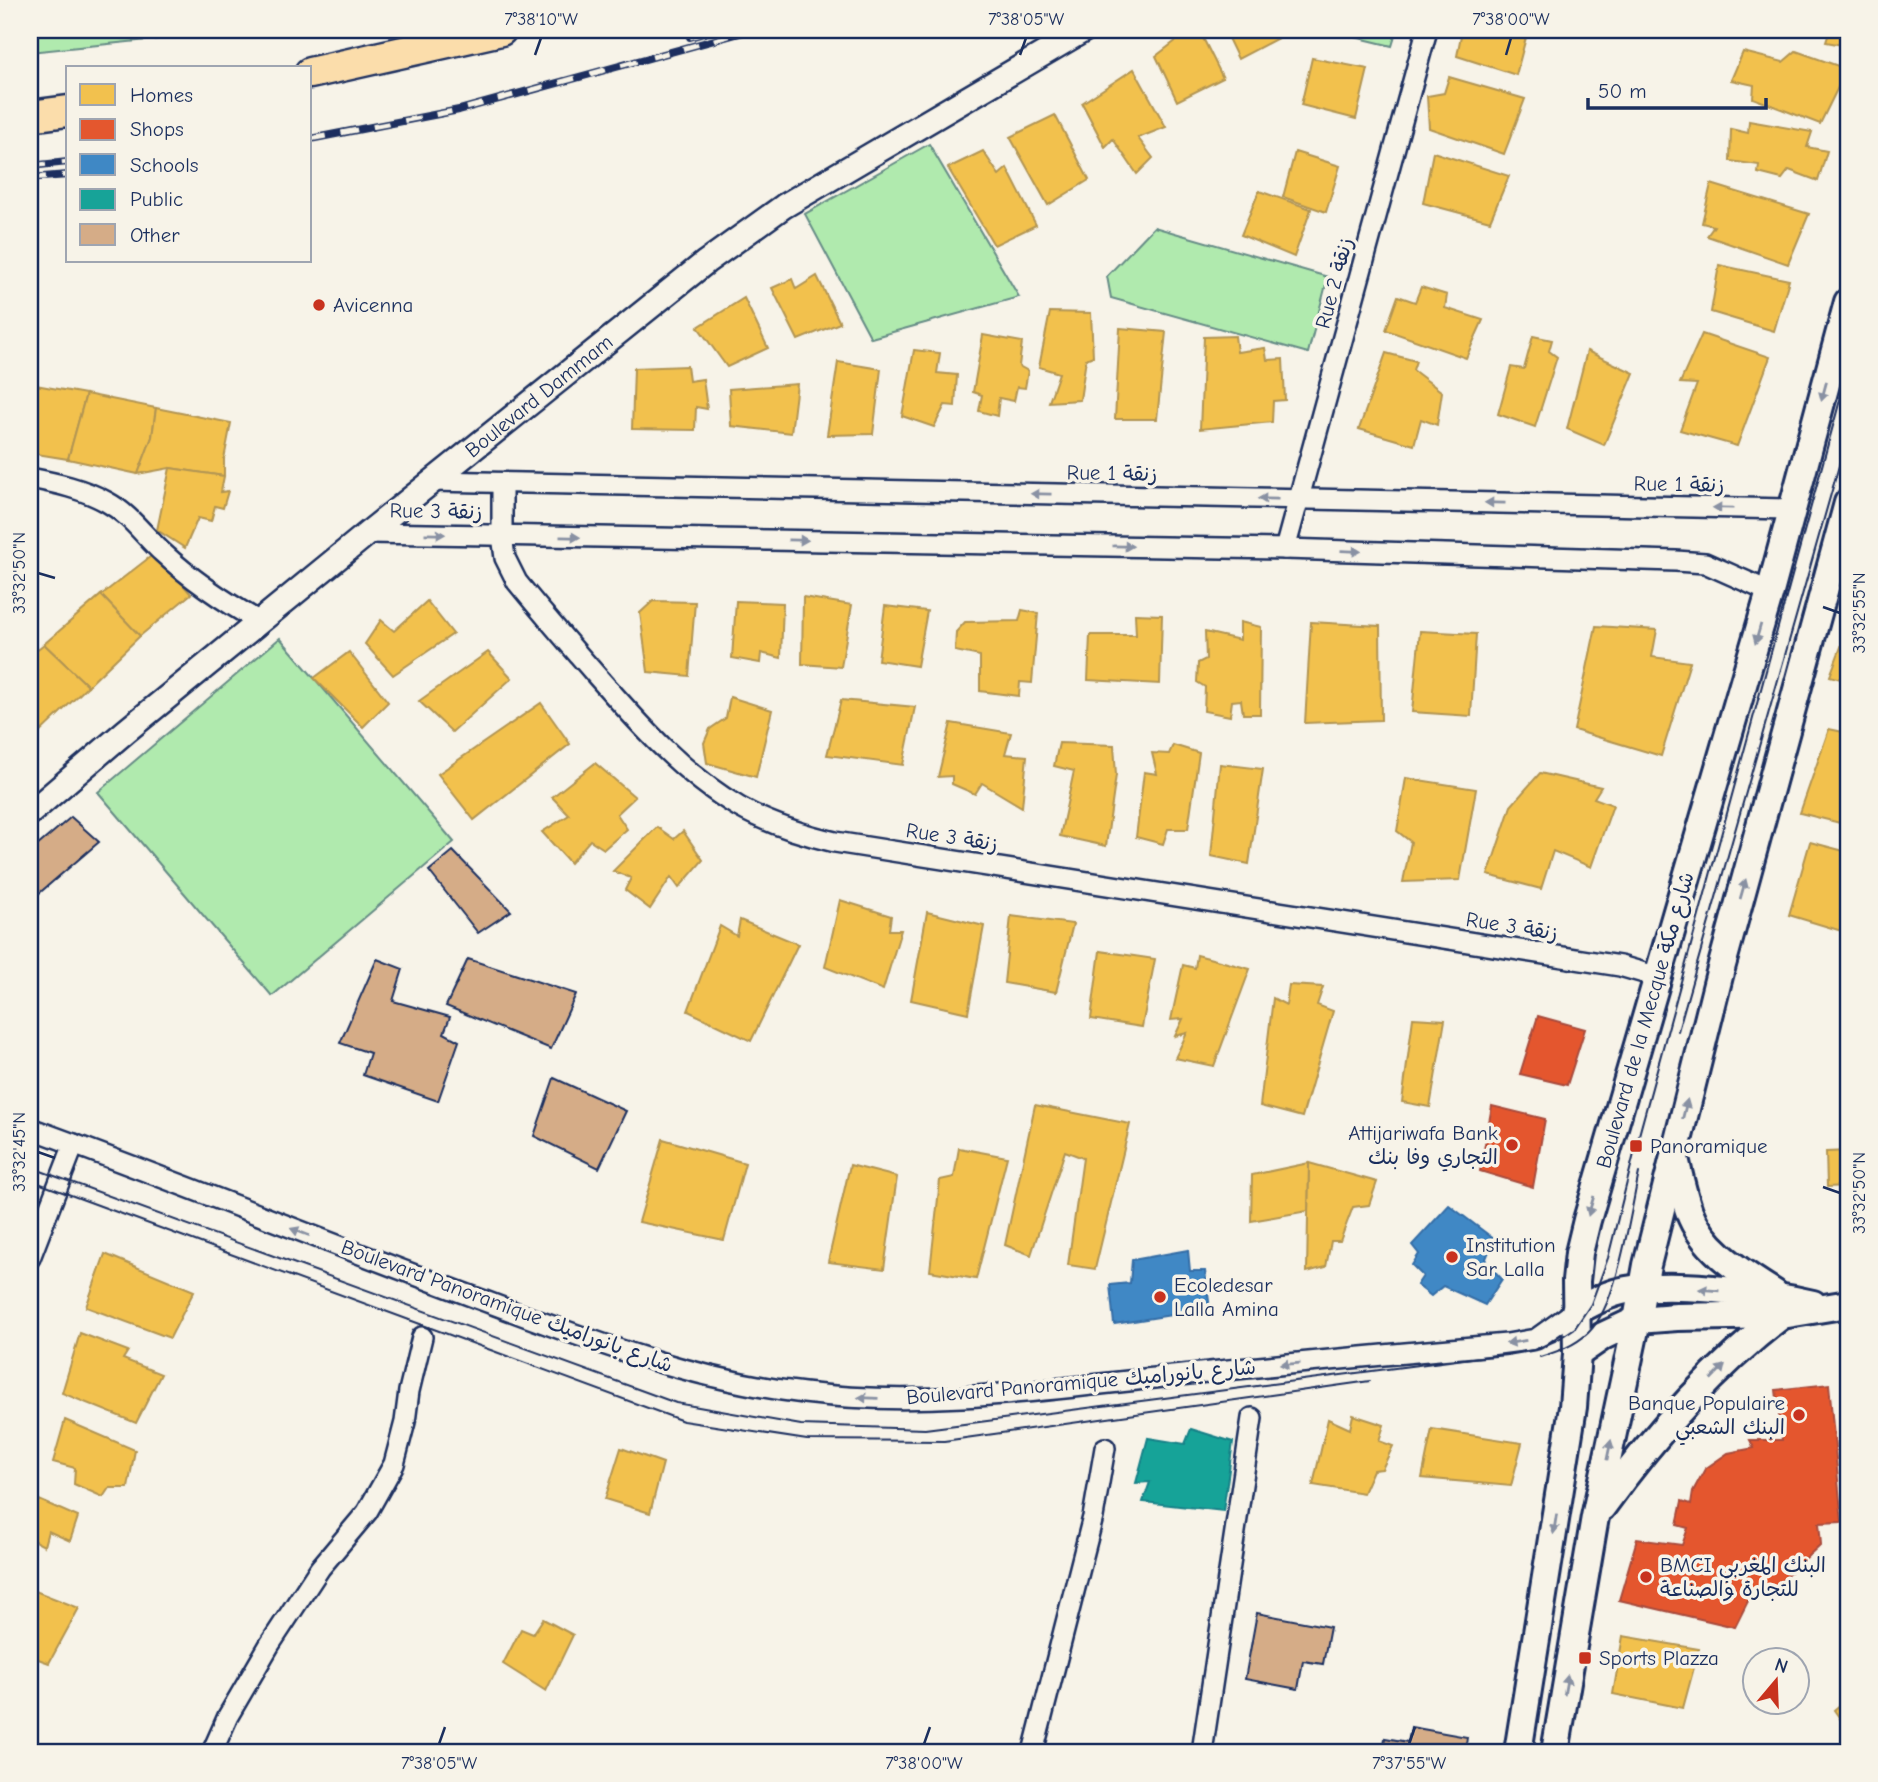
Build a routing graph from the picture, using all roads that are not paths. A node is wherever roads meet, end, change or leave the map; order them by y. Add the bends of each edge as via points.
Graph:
1 (501, 30) edge
2 (1084, 30) edge
3 (1427, 30) edge
4 (312, 73) edge
5 (66, 111) edge
6 (30, 116) edge
7 (1848, 302) edge
8 (30, 478) edge
9 (431, 481) junction
10 (502, 483) junction
11 (1298, 499) junction
12 (1848, 503) edge
13 (1791, 509) junction
14 (368, 533) junction
15 (502, 535) junction
16 (1285, 549) junction
17 (1770, 592) junction
18 (260, 622) junction
19 (30, 813) edge
20 (1658, 977) junction
21 (30, 1128) edge
22 (74, 1144) junction
23 (1674, 1155) junction
24 (30, 1258) edge
25 (1642, 1288) junction
26 (1780, 1305) junction
27 (1837, 1305) edge
28 (1575, 1311) junction
29 (1637, 1320) junction
30 (422, 1337) dead end
31 (1577, 1354) junction
32 (1252, 1418) dead end
33 (1105, 1448) dead end
34 (1595, 1517) junction
35 (212, 1752) edge
36 (1033, 1752) edge
37 (1202, 1752) edge
38 (1518, 1752) edge
39 (1555, 1752) edge

1 - 4 main road
2 - 9 street, Boulevard Dammam via 784,206 706,262
3 - 11 street, Rue 2 زنقة
5 - 6 main road
7 -> 13 main road, Boulevard de la Mecque شارع مكة
8 - 18 street via 107,502 195,581
9 - 10 street, Rue 1 زنقة
9 - 14 street, Boulevard Dammam
11 -> 10 street, Rue 1 زنقة
10 - 15 street
13 -> 11 street, Rue 1 زنقة
11 - 16 street, Rue 2 زنقة
23 -> 12 main road via 1718,976
13 - 17 main road, Boulevard de la Mecque شارع مكة
14 -> 15 street, Rue 3 زنقة
14 - 18 street, Boulevard Dammam
15 -> 16 street
15 - 20 street, Rue 3 زنقة via 505,558 517,582 641,726 711,789 795,832 1620,966
16 -> 17 street via 1676,561 1705,564
17 -> 20 main road, Boulevard de la Mecque شارع مكة
18 - 19 street, Boulevard Dammam
20 -> 28 main road, Boulevard de la Mecque شارع مكة via 1579,1252
21 - 22 street, Boulevard Panoramique شارع بانوراميك
22 - 24 street
28 -> 22 street, Boulevard Panoramique شارع بانوراميك via 1536,1339 1507,1344 966,1397 808,1394 733,1382 651,1360
23 - 25 main road
23 - 26 main road via 1689,1212 1700,1232 1728,1263
26 -> 25 main road, Boulevard Panoramique شارع بانوراميك via 1679,1287
25 - 28 main road, Boulevard Panoramique شارع بانوراميك via 1610,1294
25 - 29 main road
26 - 27 main road, Boulevard Panoramique شارع بانوراميك
26 - 29 main road, Boulevard Panoramique شارع بانوراميك
34 -> 26 main road via 1625,1475
28 - 31 main road, Boulevard de la Mecque شارع مكة
29 - 31 main road, Boulevard Panoramique شارع بانوراميك
34 -> 29 main road
30 - 35 street via 394,1464 367,1512 320,1568 270,1644
31 -> 38 main road, Boulevard de la Mecque شارع مكة via 1567,1452
32 - 37 street
33 - 36 street via 1093,1517
39 -> 34 main road

